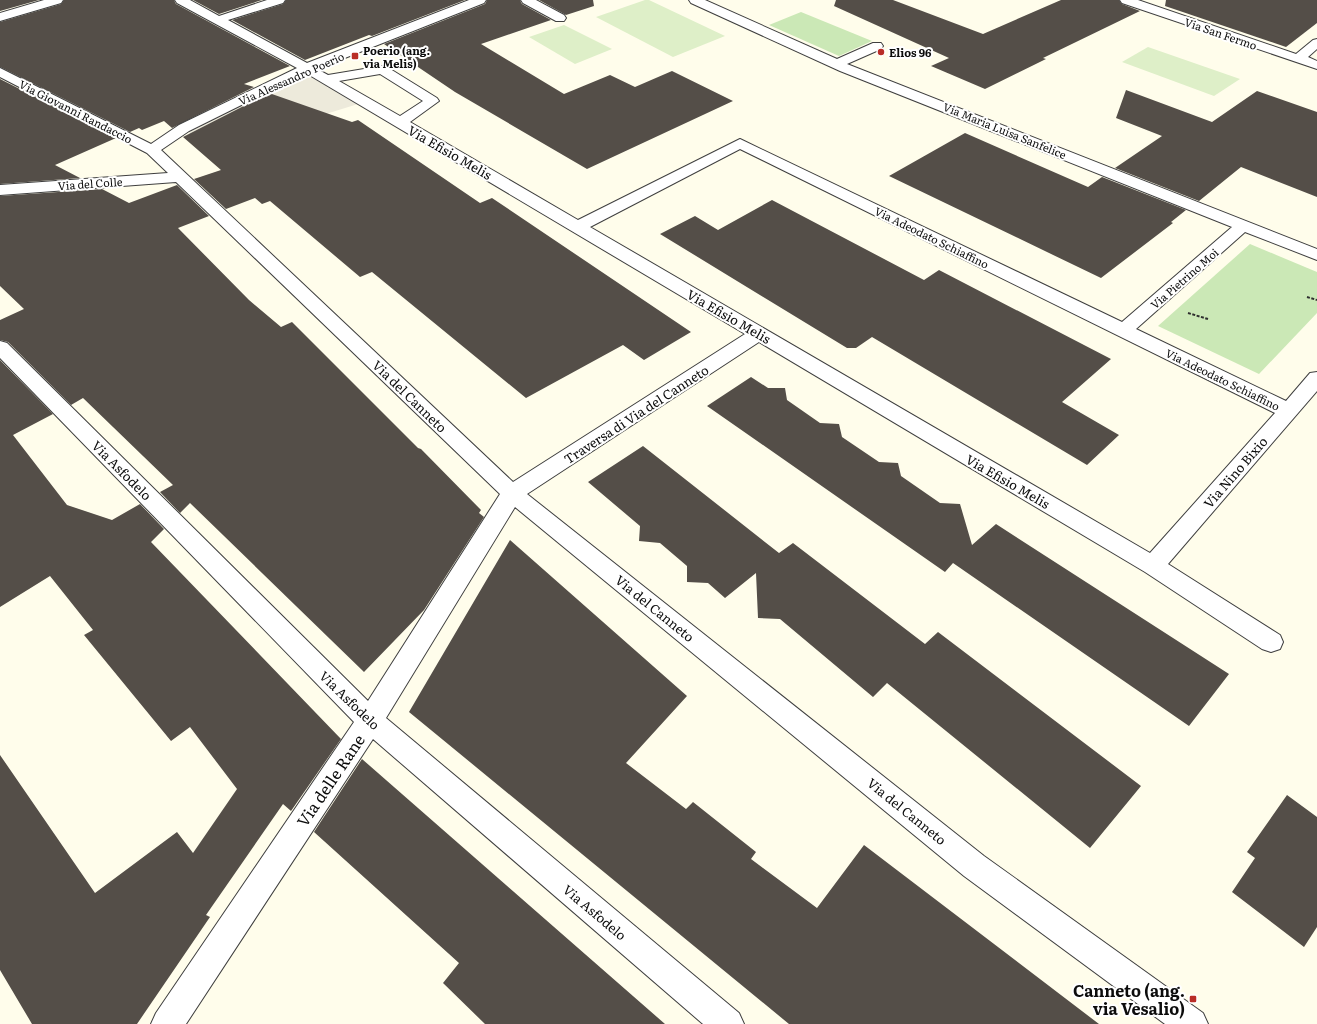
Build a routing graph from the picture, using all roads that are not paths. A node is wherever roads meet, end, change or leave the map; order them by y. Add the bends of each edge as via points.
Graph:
1 (57, 0) edge
2 (181, 0) edge
3 (279, 0) edge
4 (480, 0) edge
5 (527, 0) edge
6 (695, 0) edge
7 (1126, 0) edge
8 (0, 16) edge
9 (560, 18) dead end
10 (217, 20) junction
11 (1317, 43) edge
12 (878, 46) dead end
13 (1298, 59) junction
14 (838, 64) junction
15 (1317, 65) edge
16 (308, 68) junction
17 (0, 72) edge
18 (325, 79) junction
19 (400, 123) junction
20 (152, 150) junction
21 (180, 177) junction
22 (0, 190) edge
23 (1244, 225) junction
24 (577, 227) junction
25 (1317, 255) edge
26 (1124, 330) junction
27 (759, 334) junction
28 (0, 347) edge
29 (1317, 378) edge
30 (1289, 411) junction
31 (512, 493) junction
32 (1152, 566) junction
33 (1272, 642) dead end
34 (370, 721) junction
35 (167, 1024) edge
36 (728, 1024) edge
37 (1192, 1024) edge

1 - 8 street
2 - 10 street, Via Efisio Melis
3 - 10 street
4 - 16 street, Via Alessandro Poerio
5 - 9 street
6 - 14 street, Via Maria Luisa Sanfelice
7 - 13 street, Via San Fermo
10 - 16 street, Via Efisio Melis
11 - 13 street
12 - 14 street
13 - 15 street, Via San Fermo
14 - 23 street, Via Maria Luisa Sanfelice
16 - 18 street, Via Efisio Melis
16 - 20 street, Via Alessandro Poerio via 184,128
17 - 20 street, Via Giovanni Randaccio
18 - 19 street, Via Efisio Melis
18 - 19 street via 382,70 432,101
19 - 24 street, Via Efisio Melis
20 - 21 street, Via del Canneto
21 - 22 street, Via del Colle
21 - 31 street, Via del Canneto
23 - 25 street, Via Maria Luisa Sanfelice
23 - 26 street, Via Pietrino Moi
24 - 26 street, Via Adeodato Schiaffino via 740,143
24 - 27 street, Via Efisio Melis
26 - 30 street, Via Adeodato Schiaffino
27 - 31 street, Traversa di Via del Canneto
27 - 32 street, Via Efisio Melis
28 - 34 street, Via Asfodelo
29 - 30 street, Via Nino Bixio
30 - 32 street, Via Nino Bixio
31 - 34 street, Via delle Rane
31 - 37 street, Via del Canneto via 974,866
32 - 33 street, Via Efisio Melis
34 - 35 street, Via delle Rane
34 - 36 street, Via Asfodelo

